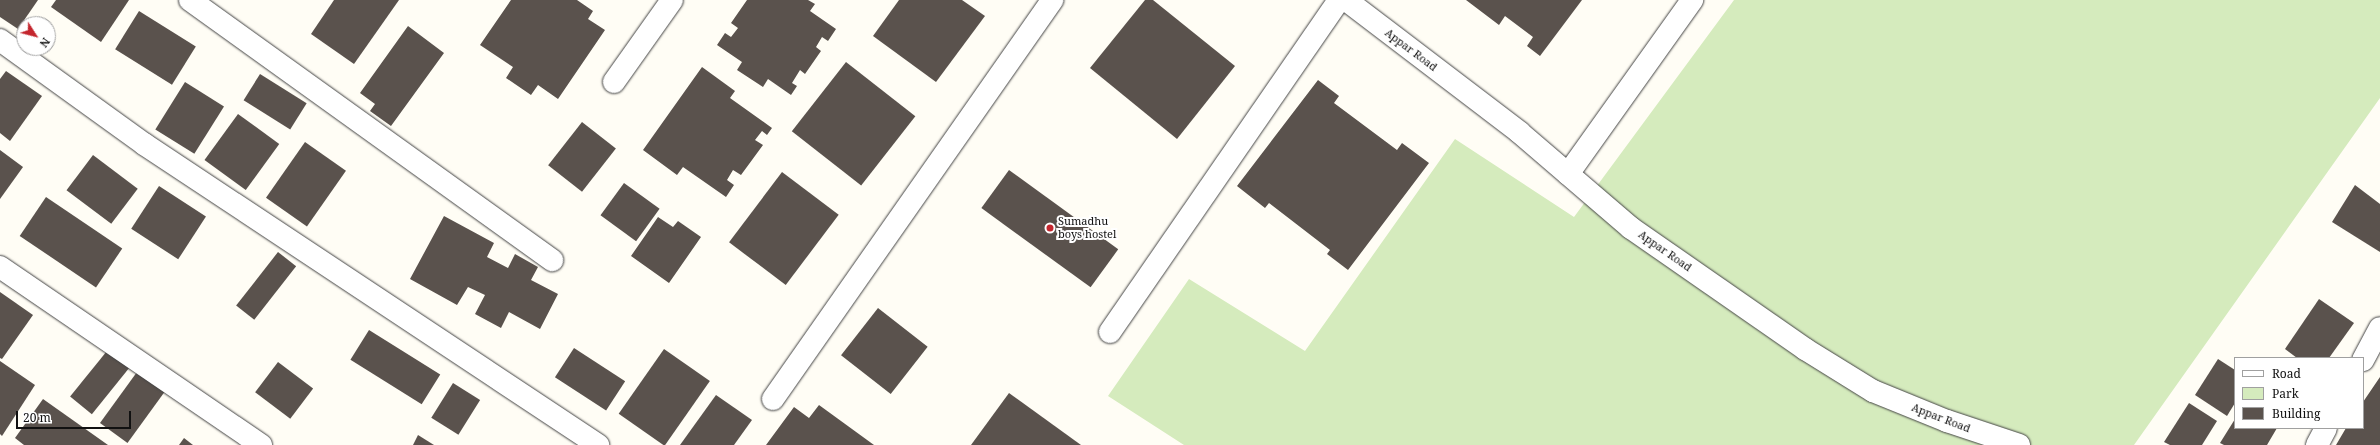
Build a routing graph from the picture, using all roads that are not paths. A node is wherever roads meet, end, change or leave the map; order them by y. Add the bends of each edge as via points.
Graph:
1 (190, 0) edge
2 (672, 0) edge
3 (1052, 0) edge
4 (1339, 0) edge
5 (1346, 0) edge
6 (1692, 0) edge
7 (0, 40) edge
8 (614, 82) dead end
9 (1568, 174) junction
10 (552, 260) dead end
11 (0, 267) edge
12 (2380, 328) edge
13 (1110, 332) dead end
14 (2364, 358) edge
15 (773, 399) dead end
16 (2325, 429) edge
17 (261, 445) edge
18 (598, 445) edge
19 (2019, 445) edge
20 (2317, 445) edge

1 - 10 street
2 - 8 street
3 - 15 street
4 - 13 street
5 - 9 street, Appar Road
6 - 9 street
7 - 18 street via 144,144
9 - 19 street, Appar Road via 1632,228 1873,391 1947,421
11 - 17 street
12 - 14 street
16 - 20 street

